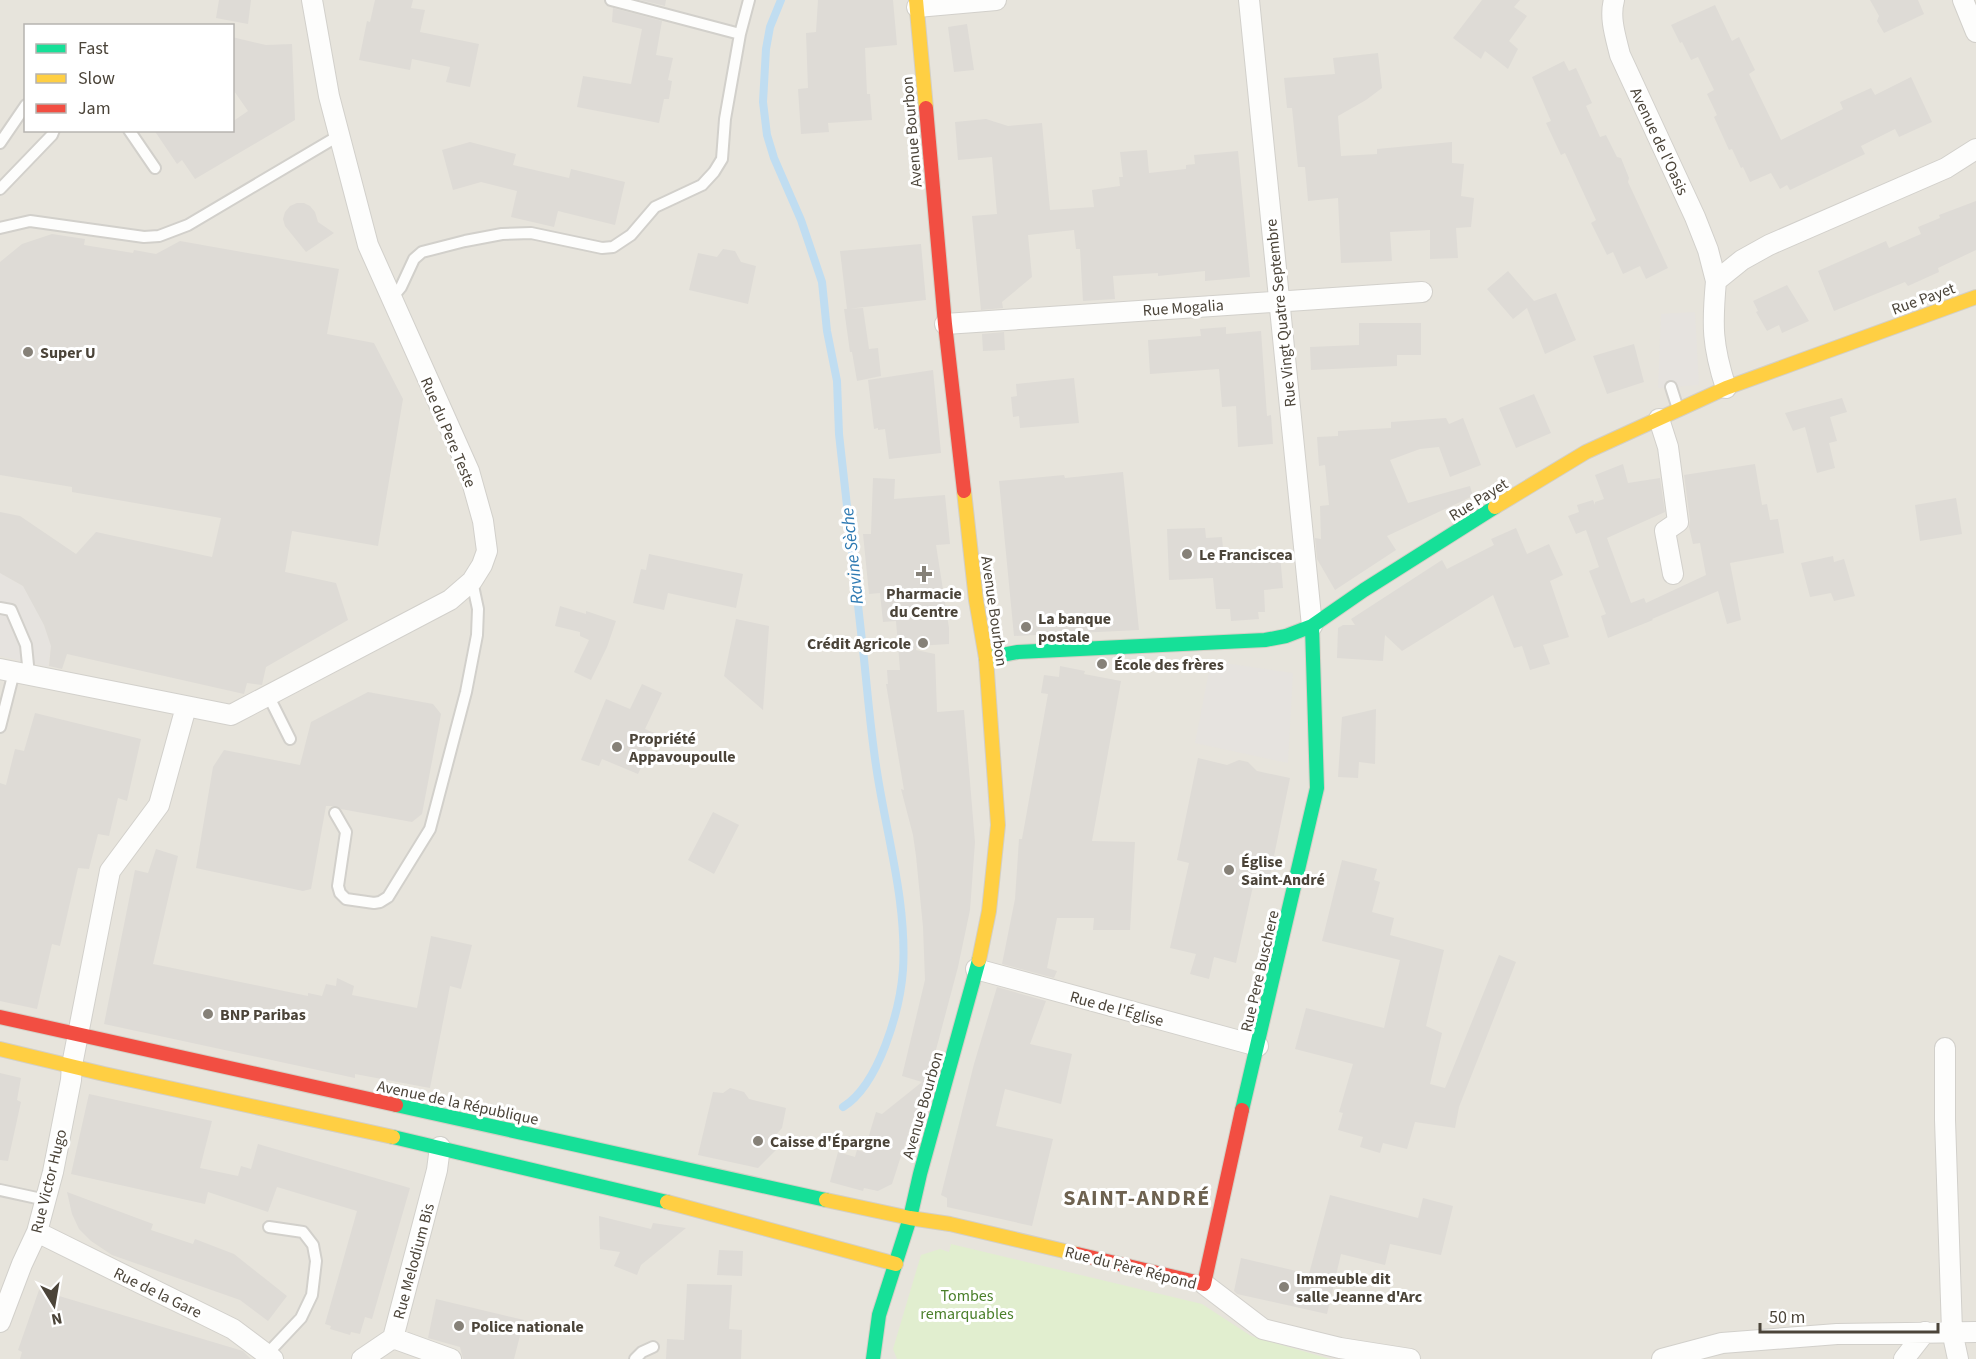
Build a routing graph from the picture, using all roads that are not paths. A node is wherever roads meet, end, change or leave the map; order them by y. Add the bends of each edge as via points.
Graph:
1 (312, 0) edge
2 (611, 0) edge
3 (749, 0) edge
4 (996, 0) edge
5 (1249, 0) edge
6 (1614, 0) edge
7 (1963, 0) edge
8 (916, 4) edge
9 (1976, 32) edge
10 (740, 34) junction
11 (24, 108) edge
12 (53, 132) edge
13 (130, 132) edge
14 (340, 135) junction
15 (0, 143) edge
16 (1976, 150) edge
17 (156, 168) dead end
18 (0, 189) edge
19 (0, 228) edge
20 (1716, 281) junction
21 (1422, 292) dead end
22 (1976, 297) edge
23 (391, 299) junction
24 (1278, 301) junction
25 (945, 324) junction
26 (1671, 387) dead end
27 (1726, 388) junction
28 (1678, 410) junction
29 (1659, 419) junction
30 (1673, 574) dead end
31 (472, 580) junction
32 (0, 608) edge
33 (1312, 626) junction
34 (986, 658) junction
35 (14, 672) edge
36 (269, 696) junction
37 (186, 707) junction
38 (0, 727) edge
39 (290, 739) dead end
40 (335, 813) dead end
41 (976, 969) junction
42 (0, 1017) edge
43 (79, 1034) junction
44 (1258, 1046) junction
45 (1945, 1048) dead end
46 (0, 1049) edge
47 (72, 1065) junction
48 (440, 1147) junction
49 (0, 1190) edge
50 (46, 1200) junction
51 (910, 1218) junction
52 (269, 1227) dead end
53 (37, 1232) junction
54 (65, 1246) junction
55 (22, 1264) junction
56 (896, 1264) junction
57 (1204, 1284) junction
58 (0, 1322) edge
59 (1952, 1331) junction
60 (1925, 1332) junction
61 (1976, 1332) edge
62 (393, 1338) junction
63 (653, 1347) dead end
64 (271, 1356) edge
65 (362, 1359) edge
66 (451, 1359) edge
67 (635, 1359) edge
68 (873, 1359) edge
69 (1410, 1359) edge
70 (1662, 1359) edge
71 (1904, 1359) edge
72 (1958, 1359) edge

1 - 14 street, Rue du Pere Teste via 324,74
2 - 10 lane
3 - 10 lane
4 - 8 street
5 - 24 street, Rue Vingt Quatre Septembre
6 - 20 street, Avenue de l'Oasis via 1611,9 1620,55 1695,217
7 - 9 street
8 - 25 main road, Avenue Bourbon
10 - 23 lane via 722,159 702,186 655,207 631,235 613,247 531,233 502,234 422,252
11 - 15 lane
12 - 18 lane
13 - 17 lane
14 - 19 lane via 188,225 159,236 30,220
14 - 23 street, Rue du Pere Teste via 368,245
16 - 20 street via 1946,168 1769,245
20 - 27 street, Avenue de l'Oasis via 1714,346
21 - 24 street, Rue Mogalia
22 - 27 main road, Rue Payet
23 - 31 street, Rue du Pere Teste via 472,481 487,551
24 - 25 street, Rue Mogalia
24 - 33 street, Rue Vingt Quatre Septembre
25 - 34 main road, Avenue Bourbon
26 - 28 lane
27 - 28 main road, Rue Payet
28 - 29 main road, Rue Payet
29 - 30 street via 1668,447 1678,522 1665,531
29 - 33 main road, Rue Payet via 1586,452 1538,480
31 - 36 street, Rue du Pere Teste via 450,600
31 - 40 lane via 478,609 477,635 430,829 388,897 380,902 346,899 339,893 346,832
32 - 35 lane via 12,610 26,645
33 - 34 main road, Rue Payet via 1265,640 1029,652
33 - 44 main road, Rue Pere Buschere via 1317,788
34 - 41 main road, Avenue Bourbon via 998,825 989,911
35 - 37 street, Rue du Pere Teste
35 - 38 lane
36 - 37 street, Rue du Pere Teste via 231,715
36 - 39 lane
37 - 43 street, Rue Victor Hugo via 159,805 110,871
41 - 44 street, Rue de l'Église
41 - 51 main road, Avenue Bourbon
42 - 43 main road, Avenue de la République
43 - 47 street, Rue Victor Hugo
43 - 51 main road, Avenue de la République
44 - 57 main road, Rue Pere Buschere
45 - 59 street
46 - 47 main road
47 - 48 main road
47 - 50 street, Rue Victor Hugo
48 - 56 main road via 716,1214
48 - 62 street, Rue Melodium Bis
49 - 50 lane
50 - 53 street, Rue Victor Hugo
51 - 56 main road, Avenue Bourbon
51 - 57 main road, Rue du Père Répond
52 - 64 lane via 303,1232 313,1245 316,1261 312,1295 301,1318
53 - 54 street, Rue de la Gare
53 - 55 street, Rue Victor Hugo
54 - 55 street
54 - 64 street, Rue de la Gare via 233,1329
55 - 58 street, Rue Victor Hugo
56 - 68 main road, Avenue Bourbon via 876,1327
57 - 69 street, Rue du Père Répond via 1263,1329 1340,1348
59 - 60 street
59 - 61 street
59 - 72 street
60 - 70 street via 1722,1343
60 - 71 street
62 - 65 street, Rue Melodium Bis
62 - 66 street
63 - 67 lane

